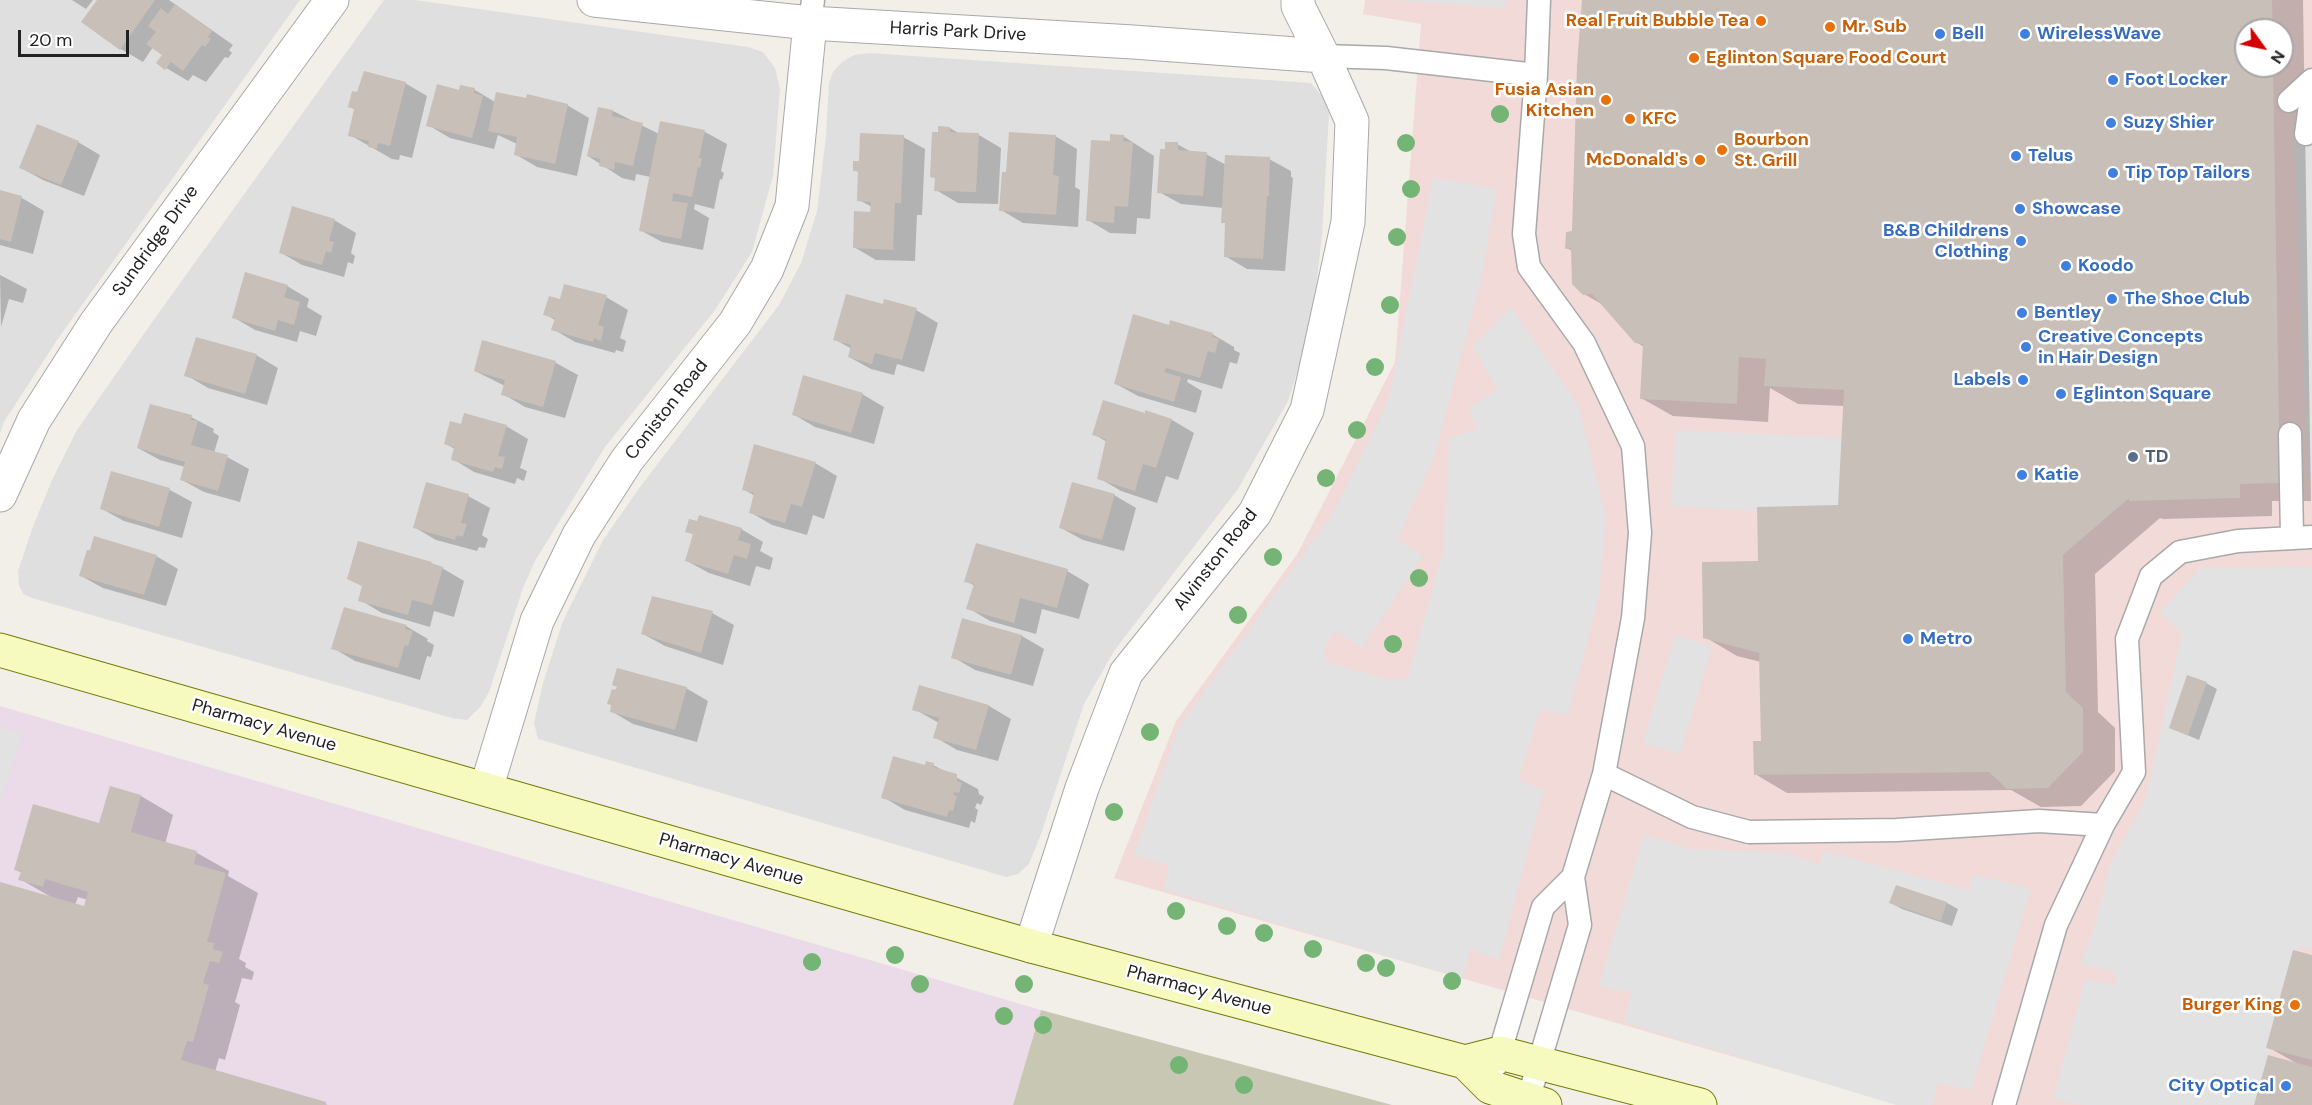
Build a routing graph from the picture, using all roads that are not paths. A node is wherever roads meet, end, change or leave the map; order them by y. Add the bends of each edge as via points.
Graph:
1 (332, 0) edge
2 (594, 0) edge
3 (1298, 0) edge
4 (1539, 0) edge
5 (812, 12) edge
6 (1323, 56) junction
7 (1536, 75) junction
8 (2312, 80) edge
9 (2312, 91) edge
10 (2289, 101) dead end
11 (2306, 134) dead end
12 (2290, 434) dead end
13 (0, 495) edge
14 (2302, 537) edge
15 (0, 650) edge
16 (1604, 774) junction
17 (486, 789) junction
18 (2103, 825) junction
19 (1574, 877) junction
20 (1031, 946) junction
21 (1500, 1053) junction
22 (1465, 1062) junction
23 (1540, 1063) junction
24 (1490, 1087) junction
25 (1537, 1102) edge
26 (1700, 1105) edge
27 (2004, 1105) edge

1 - 13 street, Sundridge Drive via 96,323 34,420
2 - 5 street, Harris Park Drive
3 - 6 street, Alvinston Road
4 - 7 lane
5 - 6 street, Harris Park Drive
5 - 17 street, Coniston Road via 792,206 767,269 735,323 627,460 579,535 537,621
6 - 7 lane via 1386,58
6 - 20 street, Alvinston Road via 1352,121 1348,222 1307,410 1254,513 1126,674 1082,788
7 - 16 lane via 1524,234 1529,267 1584,344 1633,446 1640,533 1633,618
8 - 10 lane
9 - 11 lane
12 - 14 lane
14 - 18 lane via 2238,541 2180,552 2151,576 2127,639 2134,772
15 - 17 street, Pharmacy Avenue
16 - 18 lane via 1692,817 1749,832 2039,821
16 - 19 lane
17 - 20 street, Pharmacy Avenue
18 - 27 lane via 2056,925
19 - 21 lane via 1543,907
19 - 23 lane via 1580,925
20 - 22 street, Pharmacy Avenue
21 - 22 street, Pharmacy Avenue
21 - 23 street, Pharmacy Avenue
21 - 24 lane
22 - 24 street
23 - 25 lane
23 - 26 street, Pharmacy Avenue
24 - 25 street

